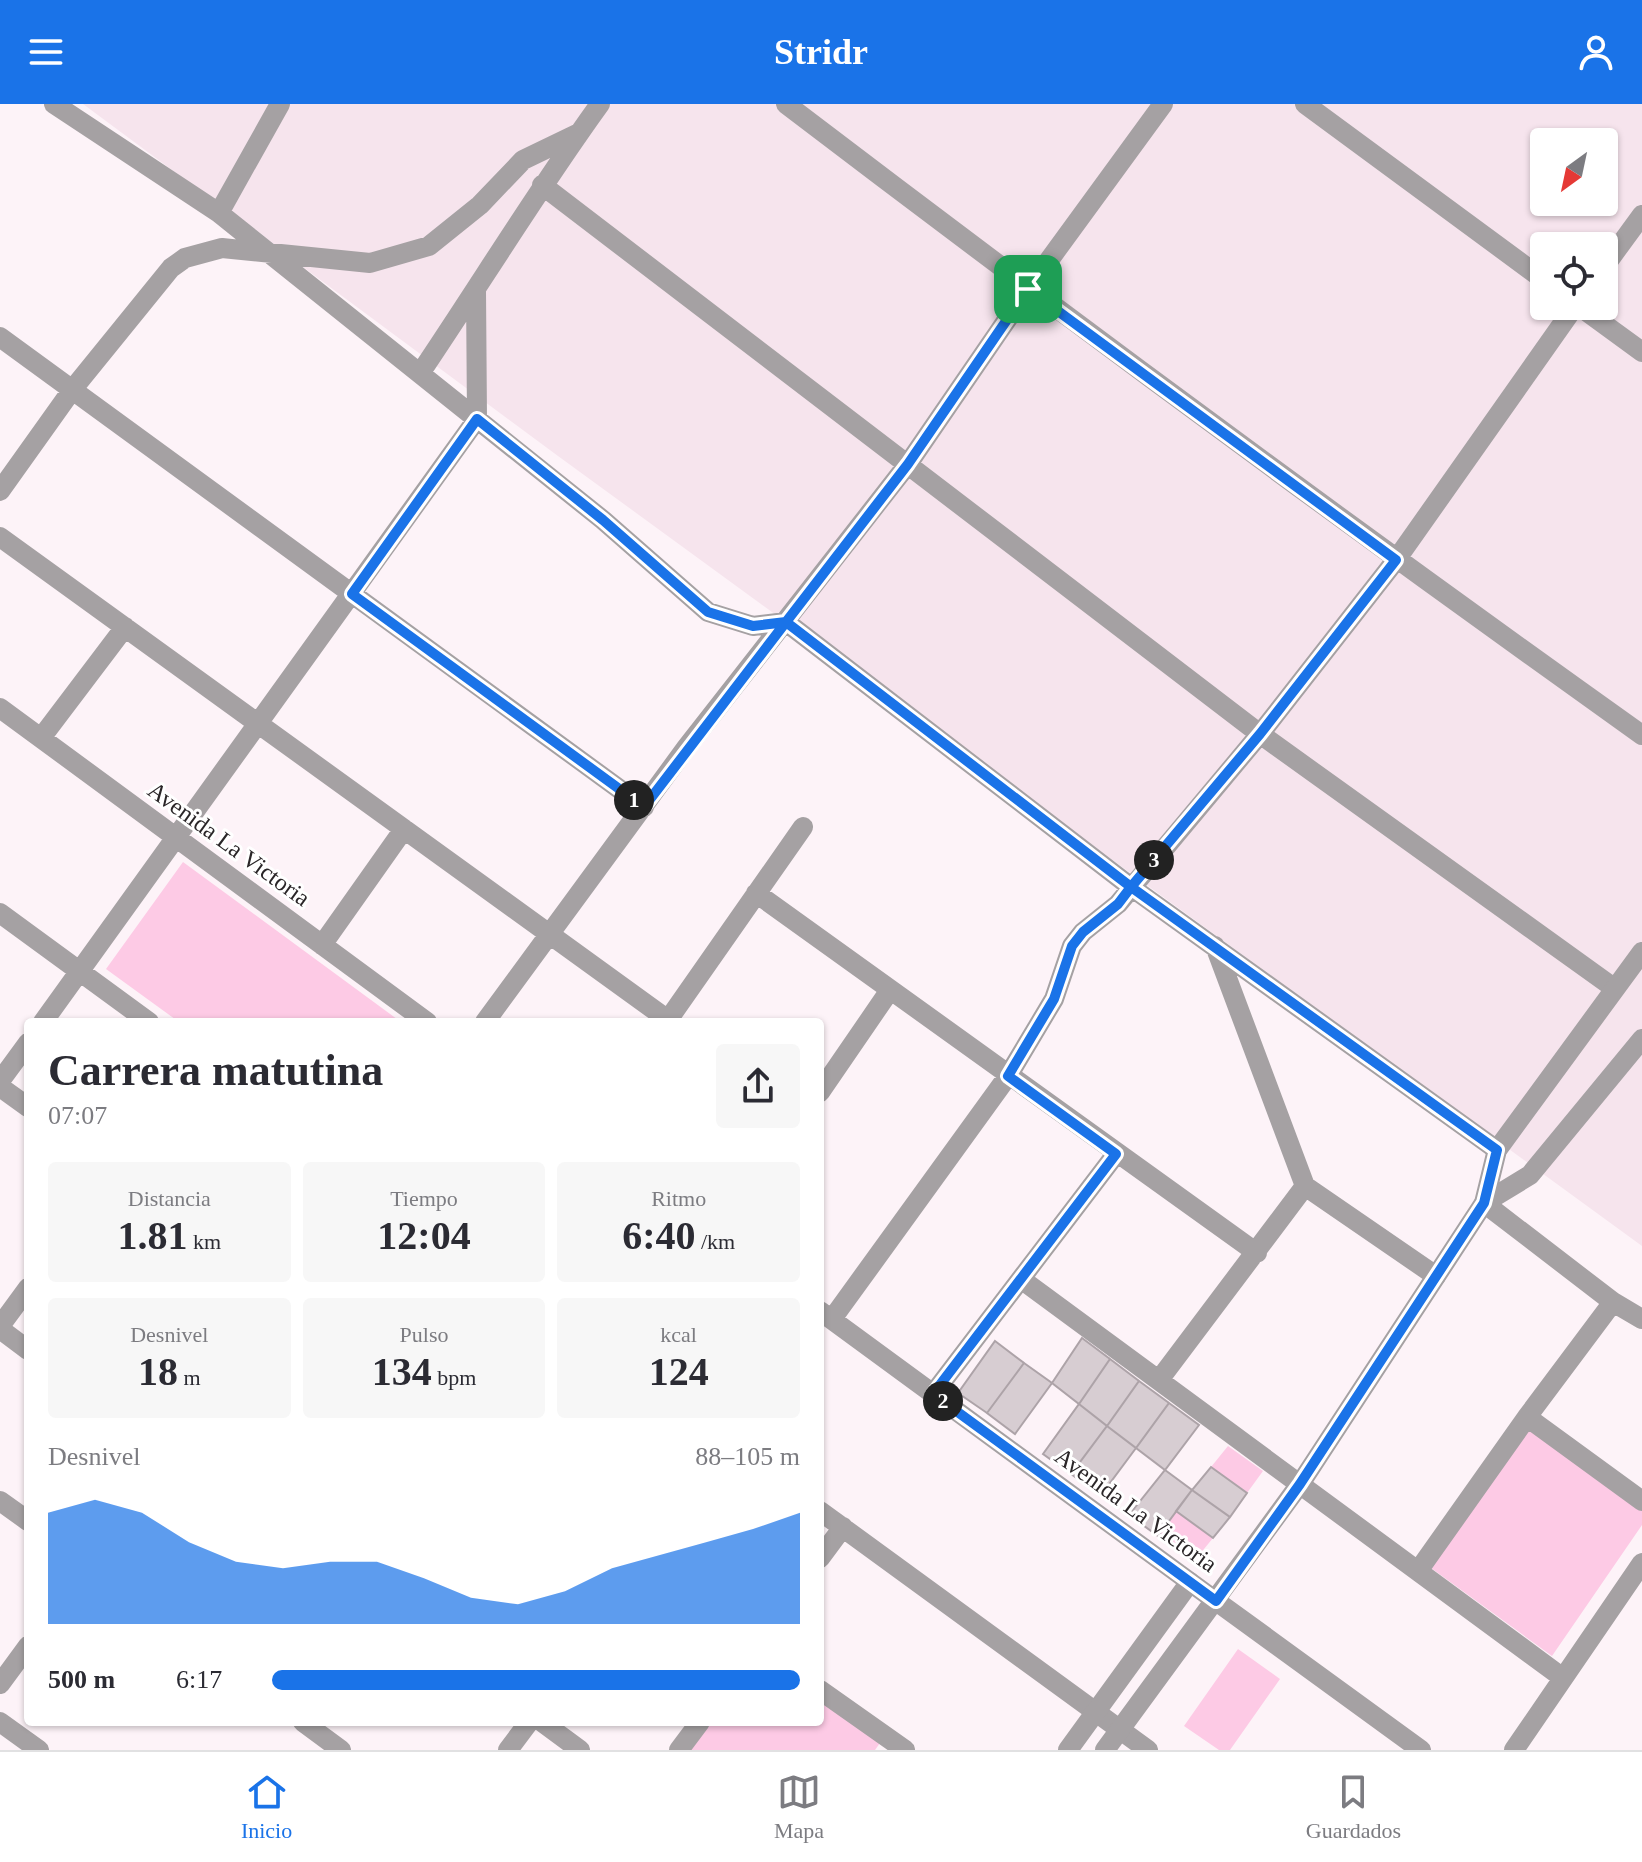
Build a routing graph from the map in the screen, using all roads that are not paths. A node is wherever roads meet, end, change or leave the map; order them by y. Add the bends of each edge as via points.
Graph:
1 (54, 104) edge
2 (280, 104) edge
3 (600, 104) edge
4 (786, 104) edge
5 (1163, 104) edge
6 (1305, 104) edge
7 (579, 133) junction
8 (542, 185) junction
9 (219, 213) junction
10 (1642, 215) edge
11 (1618, 248) edge
12 (269, 253) junction
13 (1530, 270) edge
14 (1028, 289) junction
15 (476, 291) junction
16 (1567, 320) edge
17 (1597, 320) edge
18 (0, 337) edge
19 (1642, 352) edge
20 (421, 372) junction
21 (72, 390) junction
22 (477, 419) junction
23 (908, 464) junction
24 (0, 491) edge
25 (0, 537) edge
26 (1396, 560) junction
27 (352, 594) junction
28 (786, 622) junction
29 (125, 627) junction
30 (0, 708) edge
31 (258, 723) junction
32 (1260, 734) junction
33 (1642, 735) edge
34 (41, 738) junction
35 (644, 807) junction
36 (803, 827) dead end
37 (404, 829) junction
38 (176, 837) junction
39 (1131, 887) junction
40 (756, 893) junction
41 (0, 913) edge
42 (550, 934) junction
43 (322, 945) junction
44 (1215, 946) junction
45 (1642, 952) edge
46 (79, 971) junction
47 (1614, 988) junction
48 (890, 990) junction
49 (46, 1018) edge
50 (144, 1018) edge
51 (422, 1018) edge
52 (488, 1018) edge
53 (666, 1018) edge
54 (672, 1018) edge
55 (1642, 1039) edge
56 (24, 1049) edge
57 (1008, 1076) junction
58 (0, 1084) edge
59 (824, 1086) edge
60 (24, 1104) edge
61 (1497, 1150) junction
62 (1116, 1154) junction
63 (1305, 1186) junction
64 (1484, 1203) junction
65 (1257, 1253) junction
66 (1436, 1276) junction
67 (1021, 1279) junction
68 (24, 1294) edge
69 (1613, 1302) junction
70 (826, 1315) edge
71 (1642, 1319) edge
72 (0, 1328) edge
73 (24, 1347) edge
74 (1159, 1380) junction
75 (933, 1394) junction
76 (1527, 1417) junction
77 (1300, 1484) junction
78 (0, 1501) edge
79 (1642, 1501) edge
80 (824, 1514) edge
81 (24, 1518) edge
82 (843, 1527) junction
83 (824, 1553) edge
84 (1642, 1563) edge
85 (1418, 1571) junction
86 (1190, 1582) junction
87 (1216, 1601) junction
88 (24, 1651) edge
89 (1563, 1678) junction
90 (0, 1684) edge
91 (824, 1693) edge
92 (1096, 1712) junction
93 (0, 1722) edge
94 (308, 1726) edge
95 (526, 1726) edge
96 (547, 1726) edge
97 (697, 1726) edge
98 (1120, 1730) junction
99 (896, 1747) edge
100 (39, 1750) edge
101 (341, 1750) edge
102 (508, 1750) edge
103 (580, 1750) edge
104 (679, 1750) edge
105 (1068, 1750) edge
106 (1105, 1750) edge
107 (1148, 1750) edge
108 (1421, 1750) edge
109 (1514, 1750) edge

1 - 9 street
2 - 9 street
3 - 7 street
4 - 14 street
5 - 14 street
6 - 13 street
7 - 8 street
7 - 12 street via 523,160 480,205 429,246 370,263
8 - 15 street
8 - 23 street
9 - 12 street
10 - 11 street
12 - 20 street
12 - 21 street via 222,248 185,258 171,268
14 - 23 street
14 - 26 street
15 - 20 street
15 - 22 street
16 - 26 street
17 - 19 street
18 - 21 street
20 - 22 street
21 - 24 street
21 - 27 street
22 - 27 street
22 - 28 street via 708,612 753,626
23 - 28 street
23 - 32 street
25 - 29 street
26 - 32 street
26 - 33 street
27 - 31 street
27 - 35 street
28 - 35 street
28 - 39 street
29 - 31 street
29 - 34 street
30 - 34 street, Avenida La Victoria
31 - 37 street
31 - 38 street
32 - 39 street
32 - 47 street
34 - 38 street, Avenida La Victoria
35 - 42 street
36 - 40 street
37 - 42 street
37 - 43 street
38 - 43 street, Avenida La Victoria
38 - 46 street
39 - 44 street
39 - 57 street via 1072,946 1054,999
40 - 48 street
40 - 54 street
41 - 46 street
42 - 52 street
42 - 53 street
43 - 51 street, Avenida La Victoria
44 - 61 street
44 - 63 street
45 - 47 street
46 - 49 street
46 - 50 street
47 - 61 street
48 - 57 street
48 - 59 street
55 - 64 street via 1530,1175
56 - 58 street
57 - 62 street
57 - 70 street
58 - 60 street
61 - 64 street
62 - 65 street
62 - 67 street
63 - 65 street
63 - 66 street
64 - 66 street
64 - 69 street
65 - 74 street
66 - 77 street
67 - 74 street
67 - 75 street
68 - 72 street
69 - 71 street
69 - 76 street
70 - 75 street, Avenida La Victoria
72 - 73 street
74 - 77 street
75 - 86 street, Avenida La Victoria
76 - 79 street
76 - 85 street
77 - 85 street
77 - 87 street
78 - 81 street
80 - 82 street
82 - 83 street
82 - 92 street
84 - 89 street
85 - 89 street
86 - 87 street, Avenida La Victoria
86 - 92 street
87 - 98 street
87 - 108 street, Avenida La Victoria
88 - 90 street
89 - 109 street
91 - 99 street
92 - 98 street
92 - 105 street
93 - 100 street
94 - 101 street
95 - 102 street
96 - 103 street
97 - 104 street
98 - 106 street
98 - 107 street

